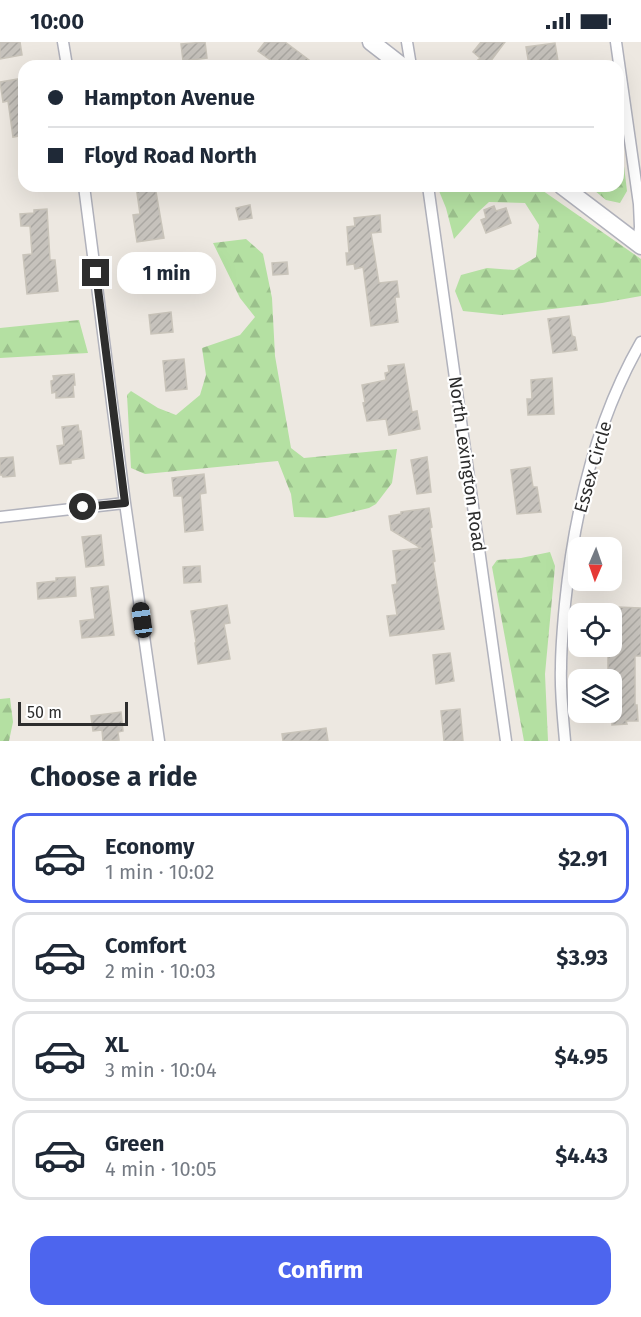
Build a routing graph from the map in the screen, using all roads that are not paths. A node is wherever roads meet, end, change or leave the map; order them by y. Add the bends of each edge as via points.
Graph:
1 (63, 42) edge
2 (371, 42) edge
3 (407, 42) edge
4 (616, 42) edge
5 (66, 60) edge
6 (394, 60) edge
7 (410, 60) edge
8 (619, 60) edge
9 (624, 98) edge
10 (85, 192) edge
11 (429, 192) edge
12 (569, 192) edge
13 (639, 245) edge
14 (641, 342) edge
15 (125, 503) junction
16 (0, 517) edge
17 (159, 741) edge
18 (506, 741) edge
19 (565, 741) edge

1 - 5 street
2 - 6 street
3 - 7 street
4 - 8 street
9 - 13 street via 639,204
10 - 15 street
11 - 18 street, North Lexington Road
12 - 13 street
14 - 19 street, Essex Circle via 604,424 574,534 561,657
15 - 16 street
15 - 17 street

